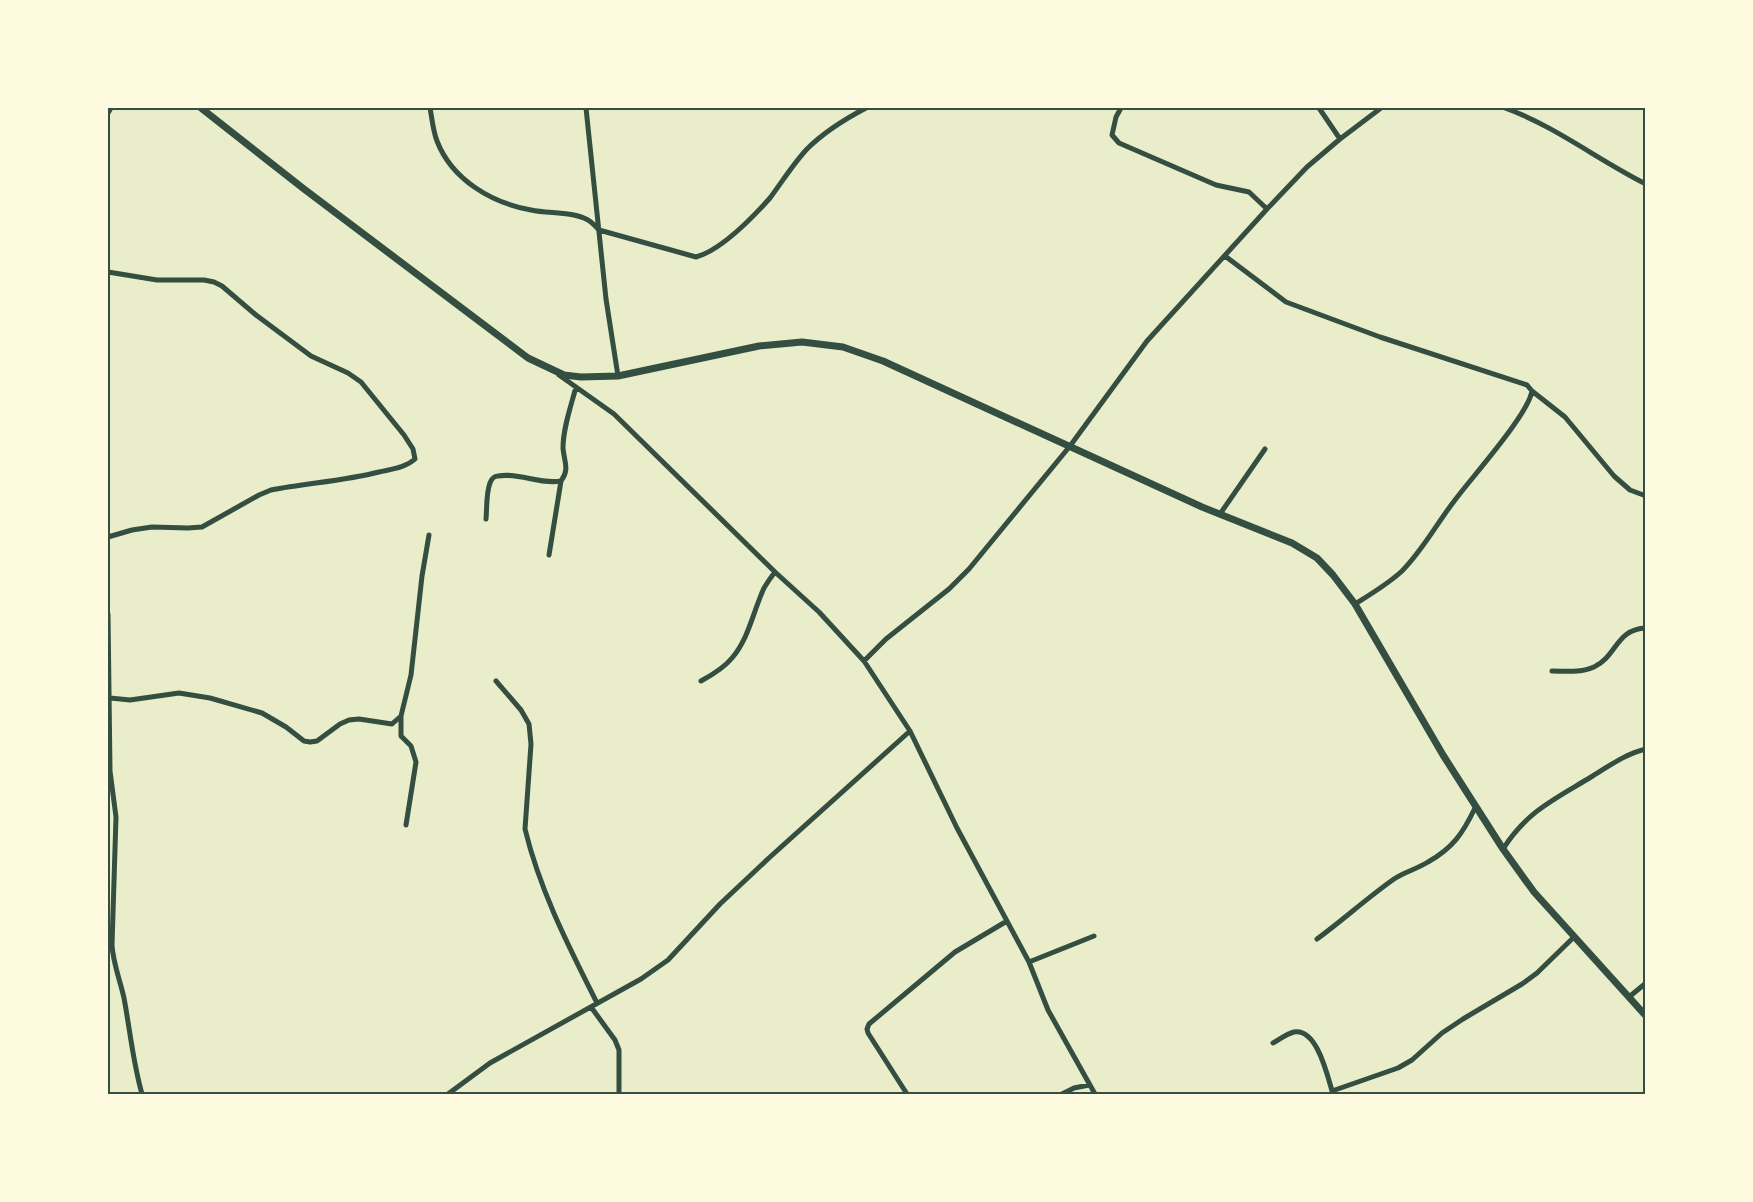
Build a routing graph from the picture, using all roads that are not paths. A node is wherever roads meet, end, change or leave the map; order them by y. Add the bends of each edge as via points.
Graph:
1 (111, 108) edge
2 (201, 108) edge
3 (430, 108) edge
4 (586, 108) edge
5 (866, 108) edge
6 (1121, 108) edge
7 (1319, 108) edge
8 (1381, 108) edge
9 (1505, 108) edge
10 (108, 113) edge
11 (1340, 139) junction
12 (1646, 184) edge
13 (1266, 209) junction
14 (599, 230) junction
15 (1225, 256) junction
16 (108, 272) edge
17 (550, 369) junction
18 (618, 376) junction
19 (576, 387) junction
20 (1532, 391) junction
21 (1070, 446) junction
22 (1265, 448) dead end
23 (561, 482) junction
24 (1646, 496) edge
25 (1220, 514) junction
26 (486, 519) dead end
27 (429, 535) dead end
28 (108, 537) edge
29 (549, 555) dead end
30 (775, 572) junction
31 (1355, 604) junction
32 (108, 614) edge
33 (1646, 628) edge
34 (864, 661) junction
35 (1552, 671) dead end
36 (496, 681) dead end
37 (701, 681) dead end
38 (110, 698) junction
39 (401, 716) junction
40 (910, 731) junction
41 (1646, 749) edge
42 (109, 771) edge
43 (1476, 808) junction
44 (406, 825) dead end
45 (1503, 849) junction
46 (1007, 921) junction
47 (1094, 936) dead end
48 (1574, 937) junction
49 (1317, 939) dead end
50 (110, 959) edge
51 (1029, 962) junction
52 (1646, 983) edge
53 (1629, 997) junction
54 (597, 1002) junction
55 (591, 1007) junction
56 (1646, 1016) edge
57 (1273, 1043) dead end
58 (1089, 1085) junction
59 (1333, 1093) edge
60 (142, 1094) edge
61 (448, 1094) edge
62 (619, 1094) edge
63 (907, 1094) edge
64 (1062, 1094) edge
65 (1096, 1094) edge

1 - 10 street
2 - 17 main road via 494,333 528,358
3 - 14 street via 437,141 461,178 483,193 507,203 530,210 576,216 588,220
4 - 14 street
5 - 14 street via 826,132 807,149 756,212 705,254 696,257
6 - 13 street via 1112,135 1119,143 1216,185 1250,192
7 - 11 street
8 - 11 street
9 - 12 street via 1566,137 1620,172
11 - 13 street
13 - 15 street
14 - 18 street
15 - 20 street via 1286,302 1380,337 1522,383
15 - 21 street via 1147,341
16 - 28 street via 157,280 204,280 222,286 312,356 361,382 415,453 409,464 399,468 271,490 202,527 152,527
17 - 18 main road via 580,377
17 - 19 street
18 - 21 main road via 759,346 802,342 843,347 882,361
19 - 23 street via 564,436 567,468
19 - 30 street via 614,414
20 - 24 street via 1565,417 1614,476 1630,490
20 - 31 street via 1515,423 1416,554 1401,571
21 - 25 main road
21 - 34 street via 970,569
22 - 25 street
23 - 26 street via 493,478
23 - 29 street
25 - 31 main road via 1292,543 1317,558
27 - 39 street via 411,675
30 - 34 street via 819,612
30 - 37 street via 765,586 740,648 731,660
31 - 43 main road
32 - 38 street
33 - 35 street via 1627,632 1606,658 1595,666
34 - 40 street
36 - 54 street via 521,710 528,724 531,744 528,841 561,930
38 - 39 street via 130,700 179,693 210,698 262,713 310,742 317,741 349,720 392,724
38 - 42 street
39 - 44 street via 401,736 411,746 416,762
40 - 46 street
40 - 54 street via 720,904 668,960 641,979
41 - 45 street via 1626,756 1539,809
42 - 50 street via 116,817
43 - 45 main road
43 - 49 street via 1457,840 1445,851 1395,878
45 - 48 main road via 1534,892
46 - 51 street
46 - 63 street via 955,952 866,1028
47 - 51 street
48 - 53 main road
48 - 59 street via 1537,973 1462,1019 1412,1060
50 - 60 street via 124,998
51 - 58 street via 1048,1010
52 - 53 street
53 - 56 main road
54 - 55 street
55 - 61 street via 490,1063
55 - 62 street via 616,1040
57 - 59 street via 1296,1032 1305,1035 1324,1064
58 - 64 street
58 - 65 street

